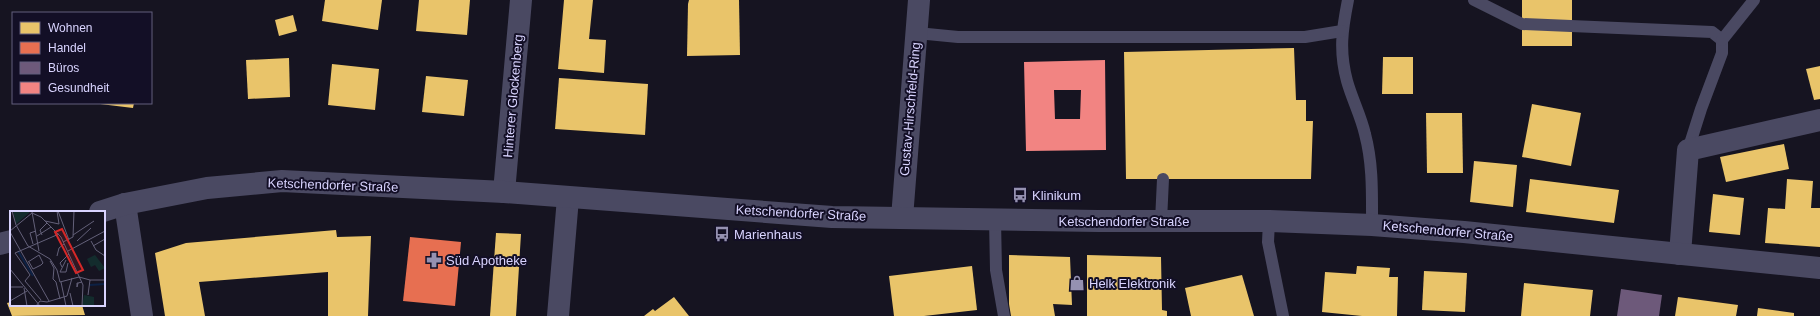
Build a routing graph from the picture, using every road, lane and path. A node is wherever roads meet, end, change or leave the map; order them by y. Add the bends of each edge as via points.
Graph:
1 (522, 0) edge
2 (919, 0) edge
3 (1348, 0) edge
4 (1474, 0) edge
5 (1754, 0) edge
6 (1342, 31) junction
7 (917, 33) junction
8 (1722, 40) junction
9 (1820, 120) edge
10 (1688, 150) junction
11 (1163, 179) dead end
12 (504, 192) junction
13 (568, 198) junction
14 (125, 204) junction
15 (103, 211) edge
16 (902, 218) junction
17 (995, 219) junction
18 (1161, 221) junction
19 (1269, 221) junction
20 (1372, 225) junction
21 (10, 241) edge
22 (0, 244) edge
23 (1680, 254) junction
24 (1820, 268) edge
25 (142, 316) edge
26 (558, 316) edge
27 (1004, 316) edge
28 (1283, 316) edge

1 - 12 street, Hinterer Glockenberg
2 - 7 street, Gustav-Hirschfeld-Ring
3 - 6 lane
4 - 8 lane via 1522,24 1712,32
5 - 8 lane
6 - 7 lane via 1306,37 958,37
6 - 20 lane via 1342,55 1347,82 1365,133 1372,174
7 - 16 street, Gustav-Hirschfeld-Ring
8 - 10 lane via 1722,53
9 - 10 street
10 - 23 street
11 - 18 lane
12 - 13 street, Ketschendorfer Straße
12 - 14 street, Ketschendorfer Straße via 282,180 207,188
13 - 16 street, Ketschendorfer Straße via 832,217
13 - 26 street
14 - 15 street, Ketschendorfer Straße
14 - 25 street
16 - 17 street, Ketschendorfer Straße
17 - 18 street, Ketschendorfer Straße
17 - 27 lane via 996,270
18 - 19 street, Ketschendorfer Straße
19 - 20 street, Ketschendorfer Straße
19 - 28 lane via 1268,242
20 - 23 street, Ketschendorfer Straße
21 - 22 street
23 - 24 street, Ketschendorfer Straße

